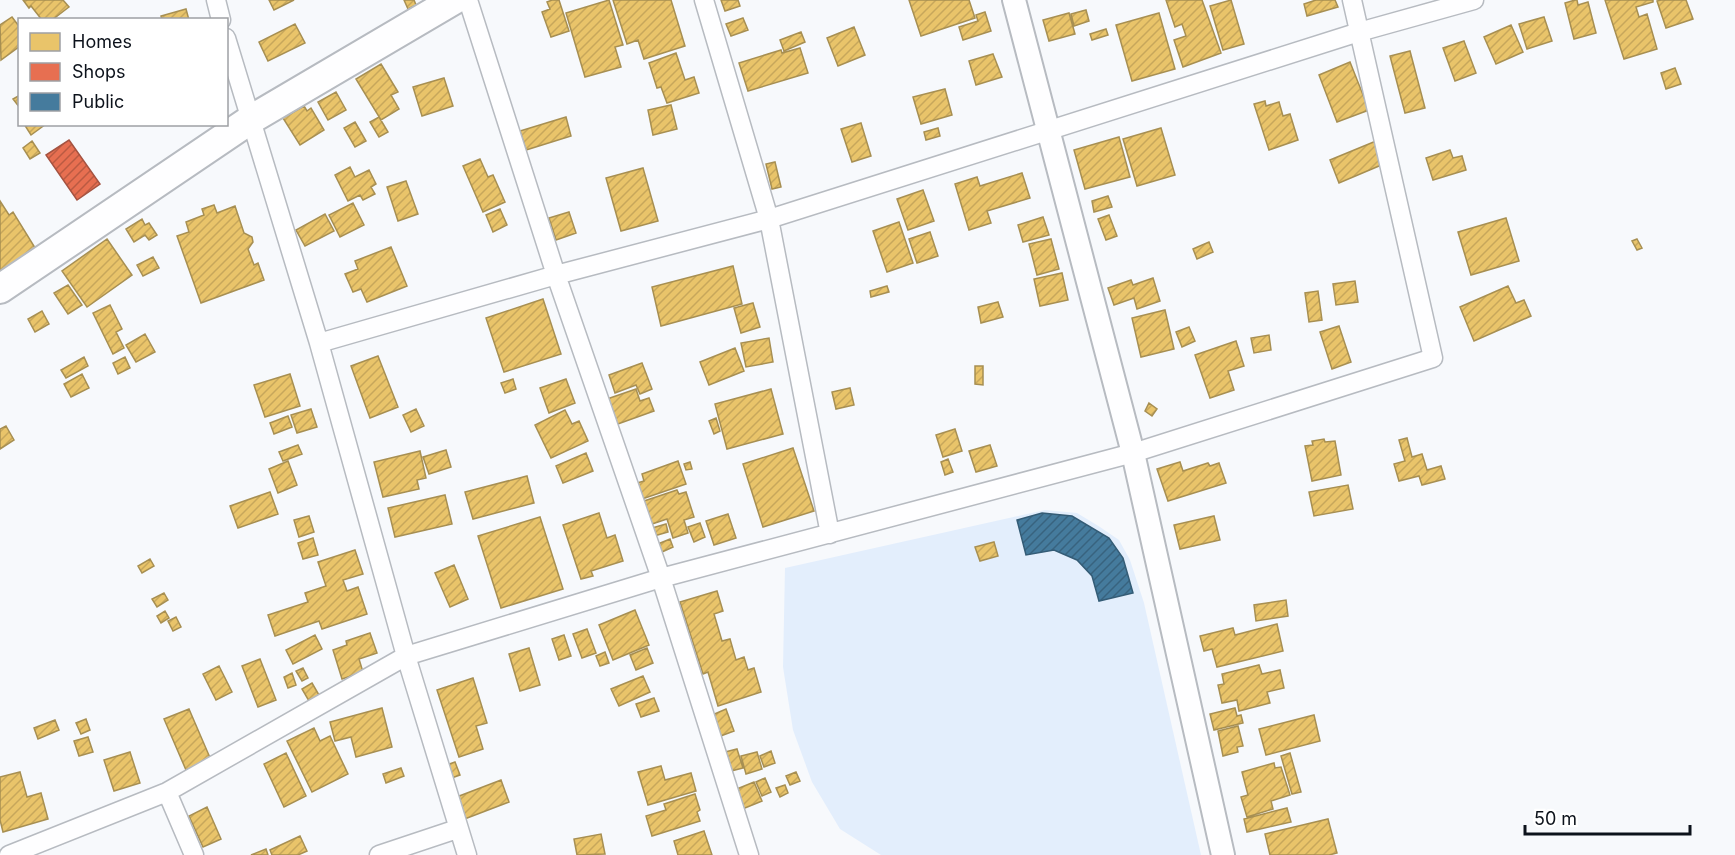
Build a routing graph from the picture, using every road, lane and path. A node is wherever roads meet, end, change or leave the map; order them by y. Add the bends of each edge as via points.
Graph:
1 (216, 0) edge
2 (454, 0) edge
3 (468, 0) edge
4 (704, 0) edge
5 (1014, 0) edge
6 (1352, 0) edge
7 (1474, 0) edge
8 (220, 18) edge
9 (1359, 32) junction
10 (228, 45) edge
11 (250, 120) junction
12 (1049, 132) junction
13 (769, 219) junction
14 (556, 275) junction
15 (0, 289) edge
16 (319, 343) junction
17 (1133, 453) junction
18 (830, 534) junction
19 (661, 578) junction
20 (406, 656) junction
21 (167, 792) junction
22 (458, 829) junction
23 (9, 855) edge
24 (194, 855) edge
25 (379, 855) edge
26 (467, 855) edge
27 (749, 855) edge
28 (1223, 855) edge

1 - 8 street
2 - 11 main road
3 - 14 street
4 - 13 street
5 - 12 street
6 - 9 street
7 - 9 street
9 - 12 street
9 - 17 street via 1433,358
10 - 11 street
11 - 15 main road
11 - 16 street
12 - 13 street
12 - 17 street
13 - 14 street
13 - 18 street
14 - 16 street
14 - 19 street
16 - 20 street
17 - 18 street
17 - 28 street
18 - 19 street
19 - 20 street
19 - 27 street
20 - 21 street
20 - 22 street
21 - 23 street
21 - 24 street
22 - 25 street
22 - 26 street

